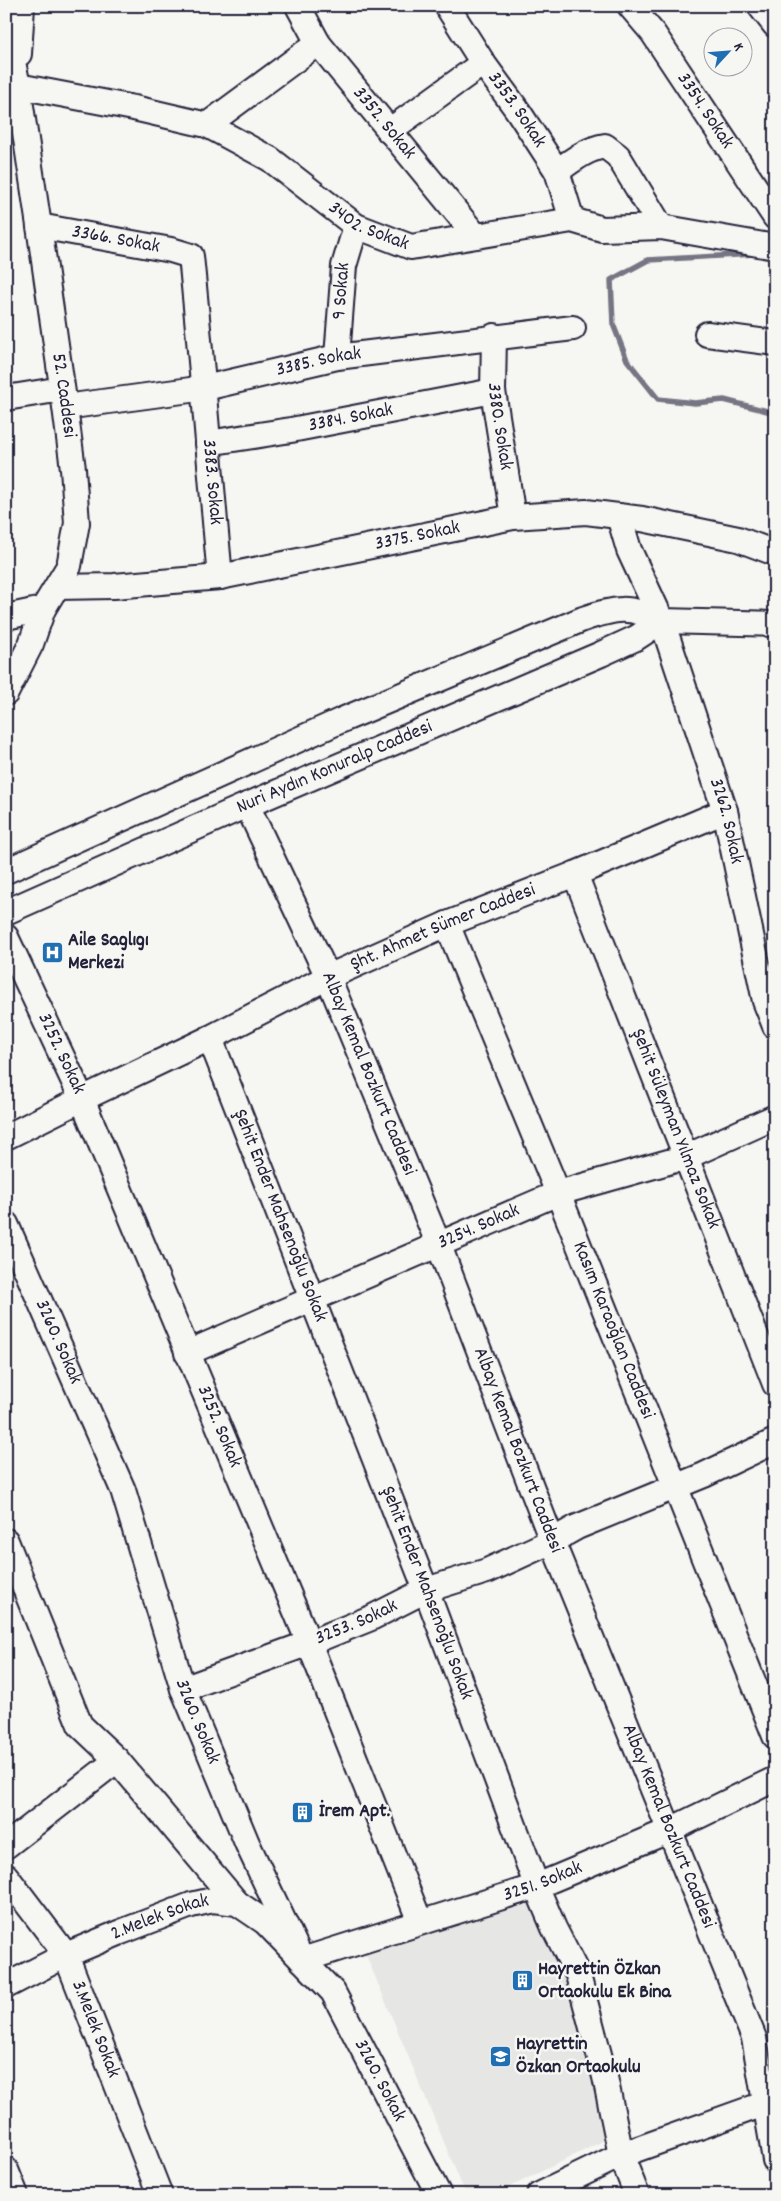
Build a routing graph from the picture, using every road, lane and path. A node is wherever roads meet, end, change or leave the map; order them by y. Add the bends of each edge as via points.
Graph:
1 (22, 6) edge
2 (298, 6) edge
3 (448, 6) edge
4 (630, 6) edge
5 (760, 6) edge
6 (775, 25) edge
7 (6, 29) edge
8 (318, 43) junction
9 (482, 63) junction
10 (18, 86) junction
11 (207, 125) junction
12 (389, 131) junction
13 (557, 171) junction
14 (775, 218) edge
15 (572, 220) junction
16 (40, 226) junction
17 (356, 226) junction
18 (661, 227) junction
19 (476, 236) junction
20 (775, 247) edge
21 (191, 256) joint
22 (573, 328) dead end
23 (707, 334) dead end
24 (494, 336) junction
25 (775, 343) edge
26 (337, 357) junction
27 (205, 388) junction
28 (493, 391) junction
29 (6, 398) edge
30 (64, 398) junction
31 (208, 443) junction
32 (620, 516) junction
33 (513, 517) junction
34 (775, 553) edge
35 (220, 577) junction
36 (57, 588) junction
37 (43, 609) junction
38 (6, 617) edge
39 (662, 621) junction
40 (775, 624) edge
41 (6, 693) edge
42 (247, 763) junction
43 (219, 775) junction
44 (249, 805) junction
45 (725, 810) junction
46 (6, 871) edge
47 (575, 874) junction
48 (6, 912) edge
49 (447, 924) junction
50 (6, 937) edge
51 (328, 977) junction
52 (770, 999) edge
53 (775, 1026) edge
54 (210, 1038) junction
55 (82, 1099) junction
56 (775, 1117) edge
57 (6, 1137) edge
58 (686, 1157) junction
59 (558, 1193) junction
60 (6, 1224) edge
61 (438, 1243) junction
62 (313, 1298) junction
63 (187, 1353) junction
64 (775, 1384) edge
65 (775, 1441) edge
66 (676, 1487) junction
67 (6, 1541) edge
68 (552, 1541) junction
69 (426, 1590) junction
70 (310, 1643) junction
71 (183, 1689) junction
72 (775, 1736) edge
73 (117, 1760) junction
74 (775, 1779) edge
75 (668, 1830) junction
76 (6, 1846) edge
77 (6, 1876) edge
78 (537, 1886) junction
79 (237, 1903) junction
80 (420, 1922) junction
81 (66, 1955) junction
82 (302, 1960) junction
83 (6, 1986) edge
84 (770, 2101) edge
85 (621, 2155) junction
86 (775, 2160) edge
87 (6, 2170) edge
88 (16, 2195) edge
89 (160, 2195) edge
90 (439, 2195) edge
91 (539, 2195) edge
92 (637, 2195) edge

1 - 10 street, 52. Caddesi
2 - 8 street, 3352. Sokak
3 - 9 street, 3353. Sokak
4 - 14 street, 3354. Sokak via 653,33
5 - 6 street
7 - 10 street, 52. Caddesi
8 - 11 street
8 - 12 street, 3352. Sokak
9 - 12 street
9 - 13 street, 3353. Sokak
10 - 11 street, 3402. Sokak
10 - 16 street, 52. Caddesi
11 - 17 street, 3402. Sokak via 270,159
12 - 19 street, 3352. Sokak
13 - 15 street, 3353. Sokak
13 - 18 street via 584,153 605,146 618,156
15 - 18 street, 3402. Sokak via 602,229
15 - 19 street, 3402. Sokak
16 - 21 street, 3366. Sokak
16 - 30 street, 52. Caddesi
17 - 19 street, 3402. Sokak via 411,247
17 - 26 street, 9 Sokak via 344,266
18 - 20 street, 3402. Sokak
21 - 27 street, 3383. Sokak
22 - 24 street, 3385. Sokak
23 - 25 street
24 - 26 street, 3385. Sokak
24 - 28 street, 3380. Sokak
26 - 27 street, 3385. Sokak
27 - 30 street, 3385. Sokak
27 - 31 street, 3383. Sokak
28 - 31 street, 3384. Sokak
28 - 33 street, 3380. Sokak
29 - 30 street, 3385. Sokak
30 - 36 street, 52. Caddesi via 77,523 69,566
31 - 35 street, 3383. Sokak
32 - 33 street, 3375. Sokak via 586,512
32 - 34 street, 3375. Sokak via 738,538
32 - 39 street, 3262. Sokak via 629,550
33 - 35 street, 3375. Sokak
35 - 36 street, 3375. Sokak
36 - 37 street, 52. Caddesi
37 - 38 street
37 - 41 street, 52. Caddesi
39 - 40 street, Nuri Aydın Konuralp Caddesi
39 - 42 street, Nuri Aydın Konuralp Caddesi via 625,609 597,614
39 - 44 street, Nuri Aydın Konuralp Caddesi via 636,638 601,654
39 - 45 street, 3262. Sokak
42 - 43 street, Nuri Aydın Konuralp Caddesi
42 - 44 street via 260,769 265,780
43 - 44 street via 220,788 228,804
43 - 46 street, Nuri Aydın Konuralp Caddesi
44 - 48 street, Nuri Aydın Konuralp Caddesi
44 - 51 street, Albay Kemal Bozkurt Caddesi
45 - 47 street, Şht. Ahmet Sümer Caddesi
45 - 52 street, 3262. Sokak
47 - 49 street, Şht. Ahmet Sümer Caddesi
47 - 58 street, Şehit Süleyman Yılmaz Sokak
49 - 51 street, Şht. Ahmet Sümer Caddesi
49 - 59 street, Kasım Karaoğlan Caddesi
50 - 55 street, 3252. Sokak
51 - 54 street, Şht. Ahmet Sümer Caddesi
51 - 61 street, Albay Kemal Bozkurt Caddesi
52 - 53 street, 3262. Sokak
54 - 55 street, Şht. Ahmet Sümer Caddesi
54 - 62 street, Şehit Ender Mahsenoğlu Sokak
55 - 57 street, Şht. Ahmet Sümer Caddesi
55 - 63 street, 3252. Sokak
56 - 58 street, 3254. Sokak
58 - 59 street, 3254. Sokak
58 - 64 street, Şehit Süleyman Yılmaz Sokak
59 - 61 street, 3254. Sokak
59 - 66 street, Kasım Karaoğlan Caddesi
60 - 71 street, 3260. Sokak via 123,1490
61 - 62 street, 3254. Sokak
61 - 68 street, Albay Kemal Bozkurt Caddesi
62 - 63 street, 3254. Sokak
62 - 69 street, Şehit Ender Mahsenoğlu Sokak
63 - 70 street, 3252. Sokak
65 - 66 street, 3253. Sokak
66 - 68 street, 3253. Sokak via 577,1527
66 - 72 street, Kasım Karaoğlan Caddesi
67 - 73 street via 80,1725
68 - 69 street, 3253. Sokak via 487,1571
68 - 75 street, Albay Kemal Bozkurt Caddesi
69 - 70 street, 3253. Sokak via 371,1618
69 - 78 street, Şehit Ender Mahsenoğlu Sokak
70 - 71 street, 3253. Sokak
70 - 80 street, 3252. Sokak
71 - 82 street, 3260. Sokak
73 - 76 street
73 - 79 street
74 - 75 street, 3251. Sokak
75 - 78 street, 3251. Sokak
75 - 84 street, Albay Kemal Bozkurt Caddesi via 754,2038
77 - 81 street, 3.Melek Sokak
78 - 80 street, 3251. Sokak
78 - 85 street, Şehit Ender Mahsenoğlu Sokak via 578,1976 605,2077
79 - 81 street, 2.Melek Sokak via 212,1900 191,1905
79 - 82 street, 2.Melek Sokak via 265,1922
80 - 82 street, 3251. Sokak
81 - 83 street, 2.Melek Sokak
81 - 89 street, 3.Melek Sokak
82 - 90 street, 3260. Sokak via 333,1992
84 - 85 street
84 - 86 street, Albay Kemal Bozkurt Caddesi
85 - 91 street
85 - 92 street, Şehit Ender Mahsenoğlu Sokak
87 - 88 street

